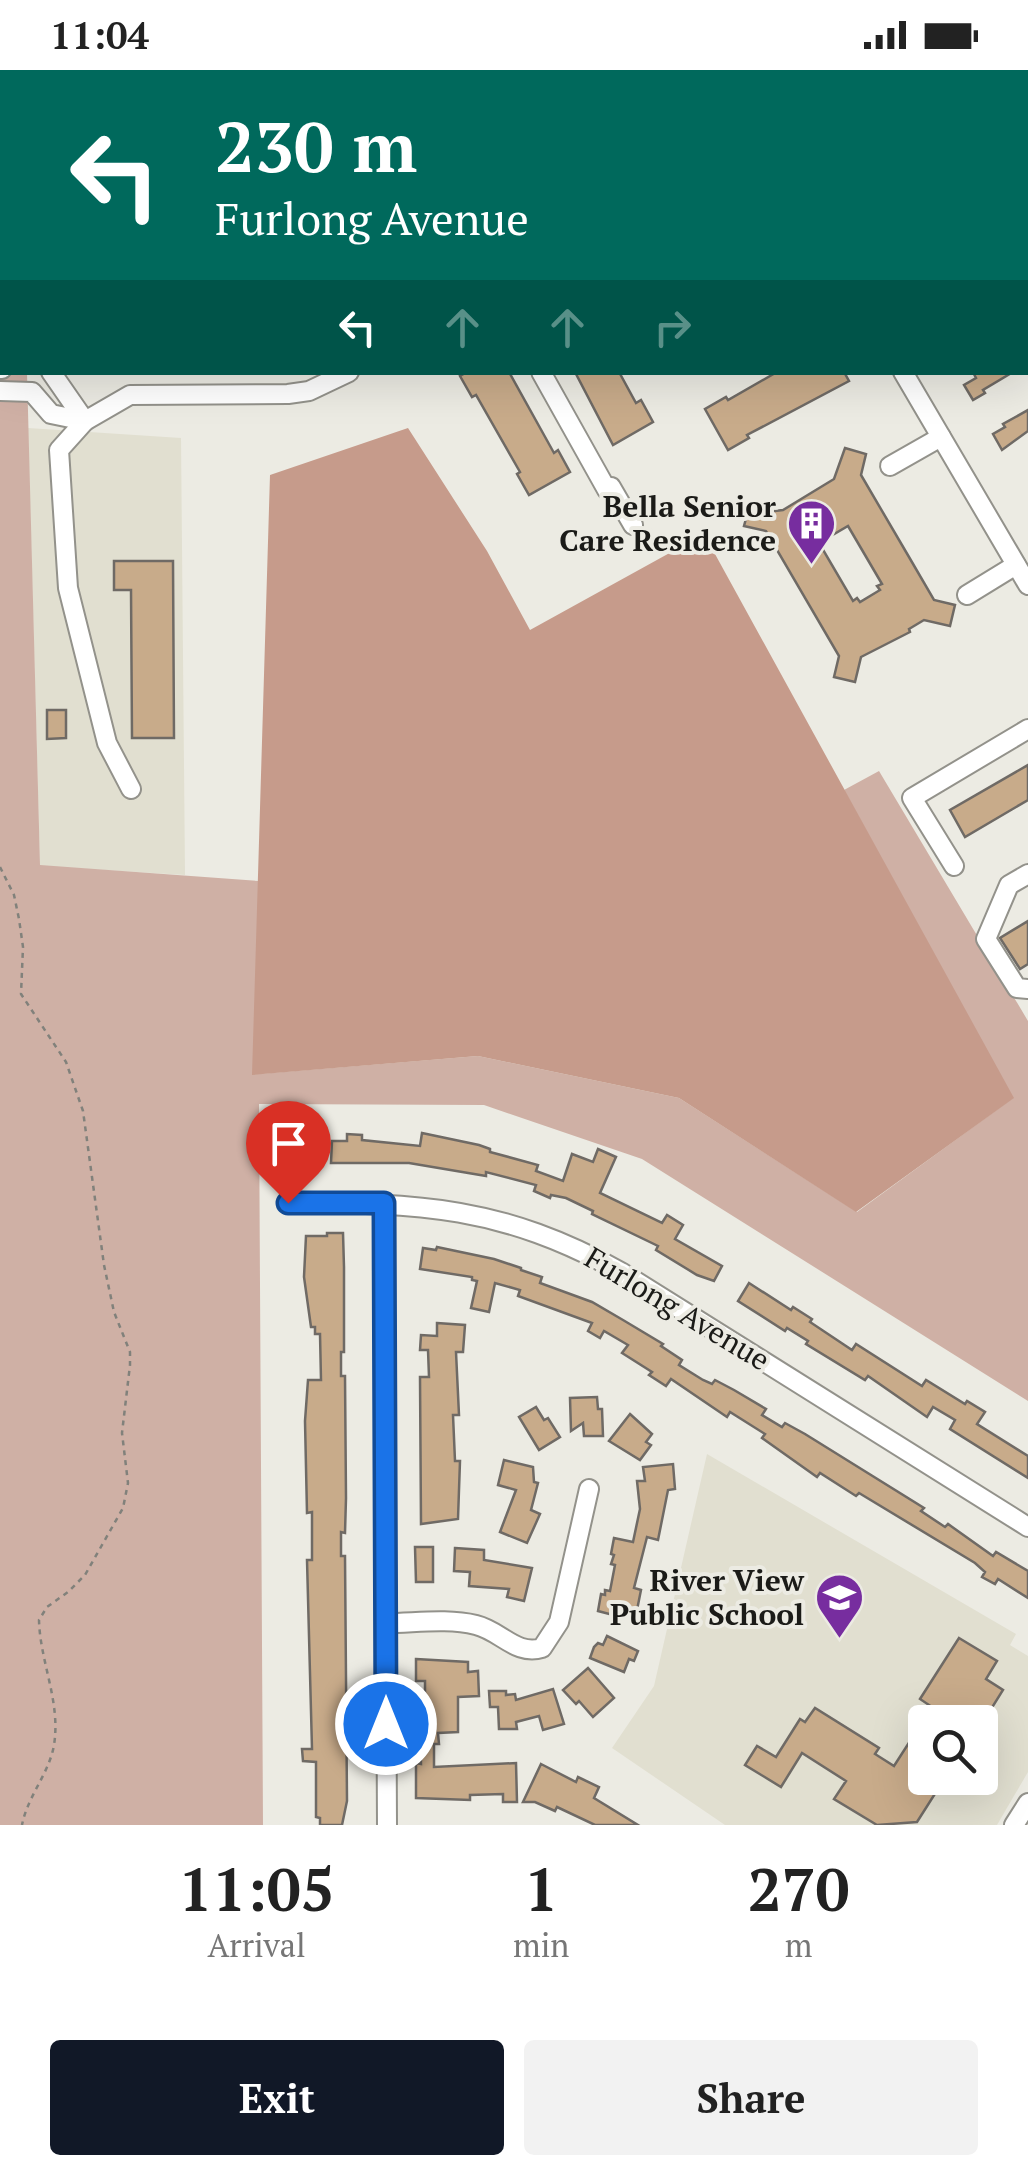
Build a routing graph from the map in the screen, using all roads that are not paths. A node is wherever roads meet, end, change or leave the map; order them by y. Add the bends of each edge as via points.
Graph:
1 (53, 375) edge
2 (343, 375) edge
3 (543, 375) edge
4 (905, 375) edge
5 (0, 390) edge
6 (84, 420) junction
7 (941, 436) junction
8 (890, 466) dead end
9 (633, 525) dead end
10 (1016, 565) junction
11 (1028, 586) edge
12 (966, 595) dead end
13 (1028, 730) edge
14 (131, 789) dead end
15 (954, 866) dead end
16 (1028, 874) edge
17 (1028, 989) edge
18 (288, 1203) dead end
19 (384, 1203) junction
20 (588, 1489) dead end
21 (1028, 1527) edge
22 (386, 1623) junction
23 (1028, 1803) edge
24 (387, 1825) edge
25 (1014, 1825) edge

1 - 6 street
2 - 6 street via 288,394 130,395
3 - 9 street
4 - 7 street
5 - 6 street via 32,392 51,414
6 - 14 street via 58,450 68,588 108,743
7 - 8 street
7 - 10 street
10 - 11 street
10 - 12 street
13 - 15 street via 912,798
16 - 17 street via 1009,885 986,938 1016,988
18 - 19 street, Furlong Avenue
19 - 21 street, Furlong Avenue via 507,1222 594,1257
19 - 22 street
20 - 22 street via 559,1622 542,1648 519,1648 479,1625
22 - 24 street
23 - 25 street

